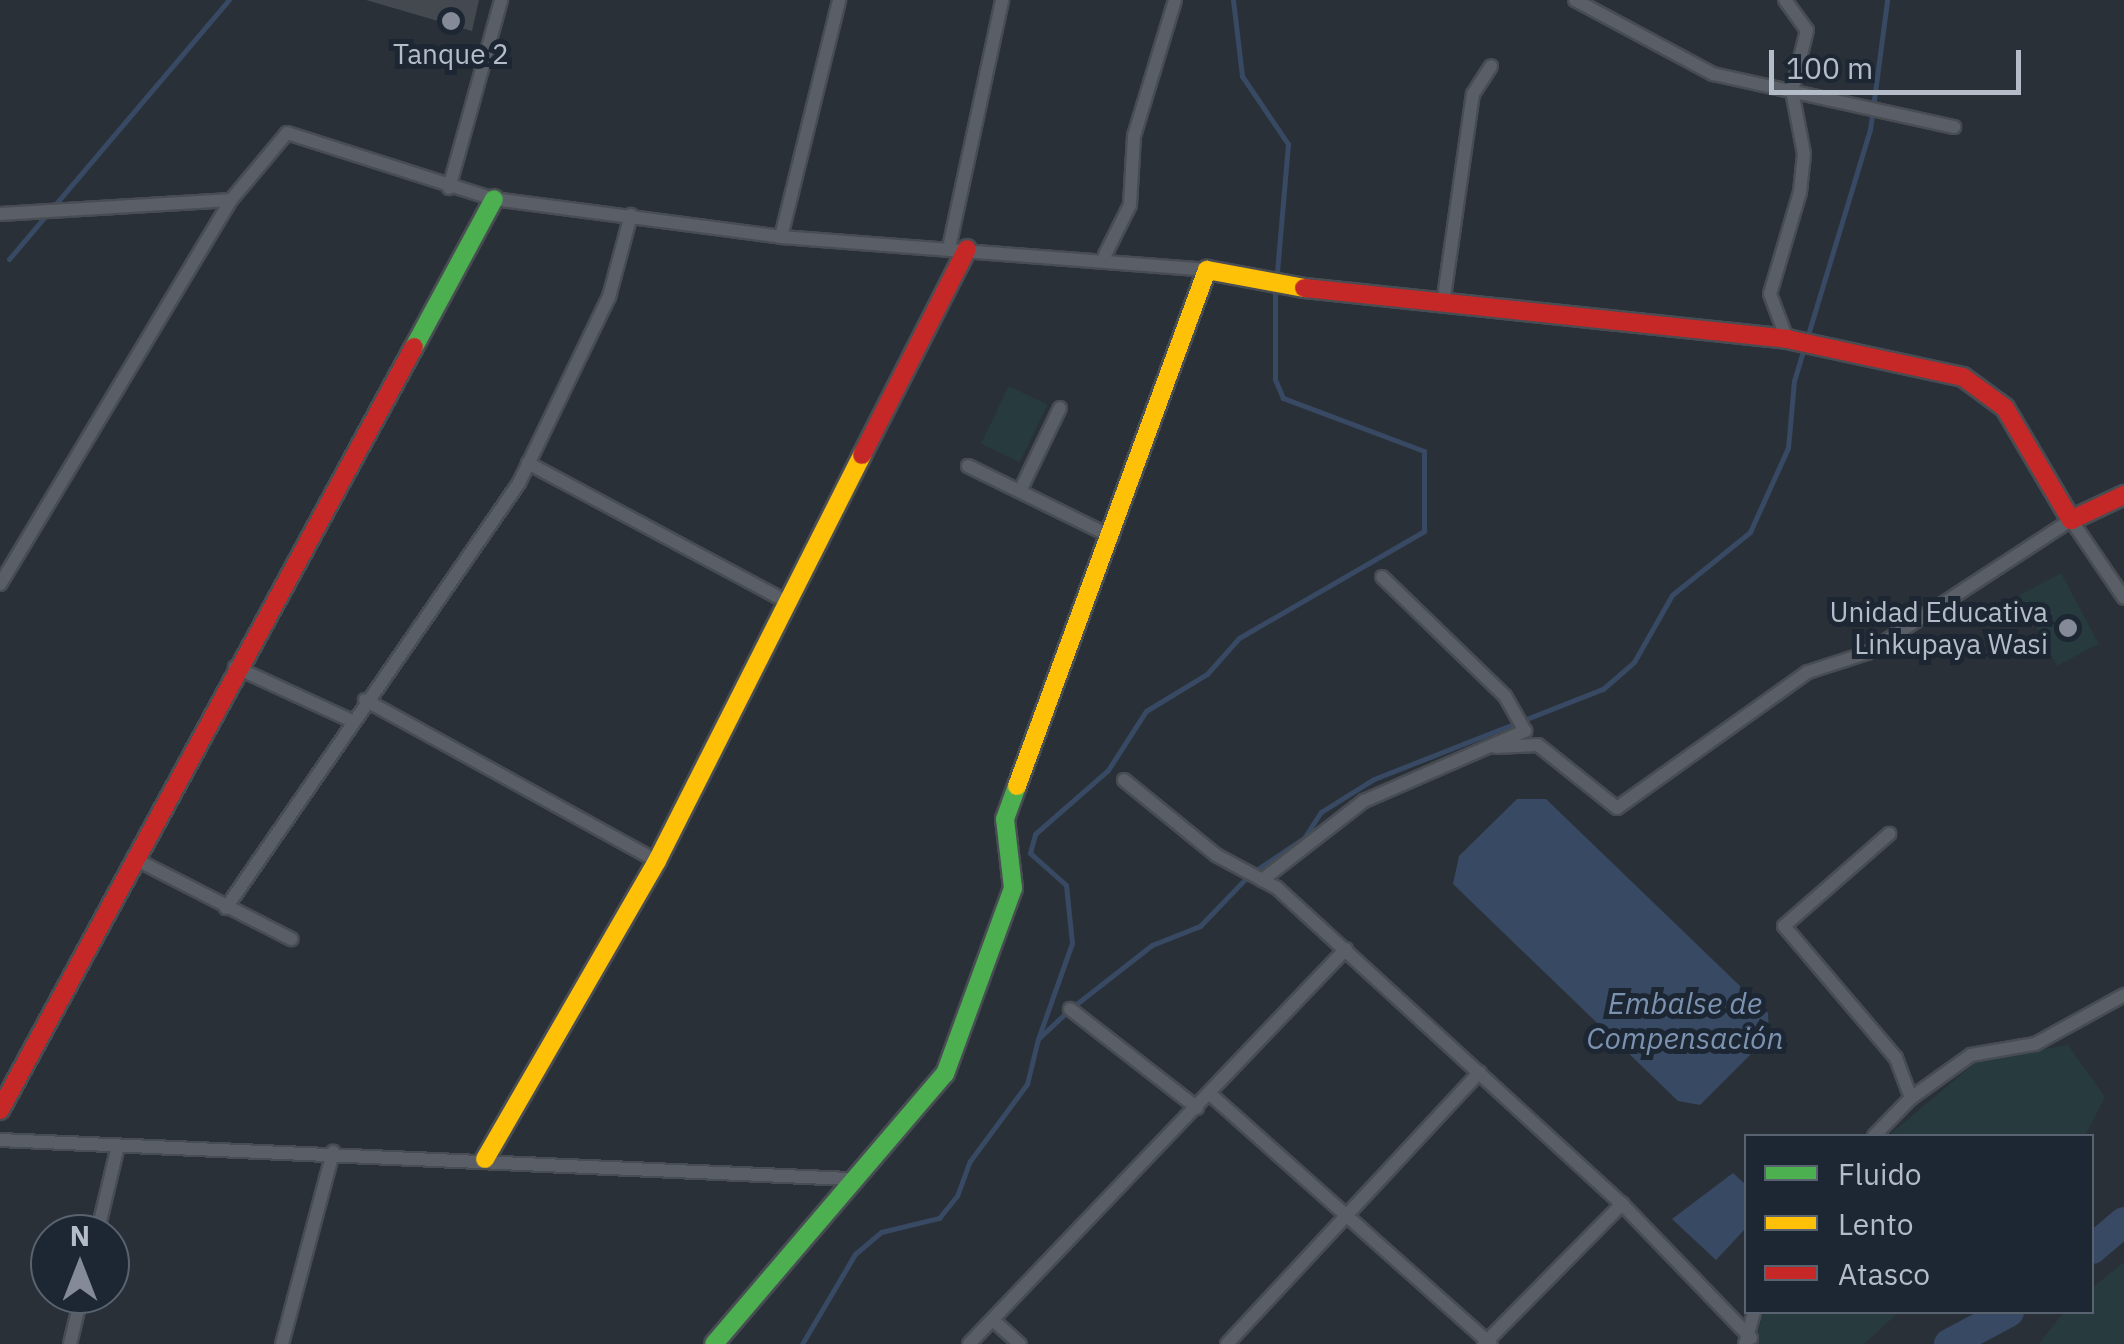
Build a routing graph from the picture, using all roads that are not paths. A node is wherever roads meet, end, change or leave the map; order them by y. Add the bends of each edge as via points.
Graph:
1 (501, 0) edge
2 (839, 0) edge
3 (1002, 0) edge
4 (1175, 0) edge
5 (1574, 0) edge
6 (1785, 0) edge
7 (1490, 66) dead end
8 (1792, 91) junction
9 (1954, 126) dead end
10 (448, 188) junction
11 (494, 199) junction
12 (231, 200) junction
13 (0, 214) edge
14 (631, 215) junction
15 (781, 236) junction
16 (958, 248) junction
17 (1105, 255) junction
18 (1206, 270) junction
19 (1443, 304) junction
20 (1786, 339) junction
21 (1060, 408) dead end
22 (528, 462) junction
23 (968, 466) dead end
24 (1020, 491) junction
25 (2124, 495) edge
26 (2070, 520) junction
27 (1112, 537) junction
28 (1382, 577) dead end
29 (0, 584) edge
30 (2124, 598) edge
31 (787, 602) junction
32 (234, 666) junction
33 (365, 700) junction
34 (350, 720) junction
35 (1496, 748) junction
36 (1124, 780) dead end
37 (1889, 834) dead end
38 (133, 858) junction
39 (656, 861) junction
40 (1262, 880) junction
41 (226, 908) junction
42 (292, 939) dead end
43 (1346, 949) junction
44 (2124, 995) edge
45 (1070, 1009) dead end
46 (1480, 1072) junction
47 (1210, 1094) junction
48 (1911, 1098) junction
49 (1196, 1108) junction
50 (0, 1110) edge
51 (1876, 1134) edge
52 (0, 1140) edge
53 (118, 1146) junction
54 (333, 1152) junction
55 (485, 1159) junction
56 (849, 1179) junction
57 (1622, 1204) junction
58 (102, 1214) edge
59 (1351, 1219) junction
60 (77, 1314) edge
61 (1754, 1314) edge
62 (993, 1320) junction
63 (1748, 1341) edge
64 (1488, 1343) edge
65 (70, 1344) edge
66 (282, 1344) edge
67 (714, 1344) edge
68 (969, 1344) edge
69 (1020, 1344) edge
70 (1227, 1344) edge

1 - 10 street
2 - 15 street
3 - 16 street
4 - 17 street via 1134,136 1130,205
5 - 8 street via 1713,74
6 - 8 street via 1807,30
7 - 19 street via 1474,94
8 - 9 street
8 - 20 street via 1804,154 1770,294
10 - 11 street
10 - 12 street via 287,133
11 - 14 street
11 - 32 street
12 - 13 street
12 - 29 street
14 - 15 street
14 - 22 street via 609,296
15 - 16 street
16 - 17 street
16 - 31 street
17 - 18 street
18 - 19 street
18 - 27 street
19 - 20 street
20 - 26 street via 1962,377 2006,408
21 - 24 street
22 - 31 street
22 - 33 street
23 - 24 street
24 - 27 street
25 - 26 street
26 - 30 street
26 - 35 street via 1867,652 1808,672 1617,808 1538,745
27 - 56 street via 1005,820 1013,888 945,1074
28 - 35 street via 1520,714 1525,731
31 - 39 street
32 - 34 street
32 - 38 street
33 - 34 street
33 - 39 street
34 - 41 street
35 - 40 street via 1364,800
36 - 40 street via 1216,855
37 - 48 street via 1784,926 1896,1058
38 - 41 street
38 - 50 street
39 - 55 street
40 - 43 street
41 - 42 street
43 - 46 street
43 - 47 street
44 - 48 street via 2035,1044 1972,1055
45 - 49 street
46 - 57 street
46 - 59 street
47 - 49 street
47 - 59 street
48 - 51 street
49 - 62 street
52 - 53 street
53 - 54 street
53 - 58 street
54 - 55 street
54 - 66 street
55 - 56 street
56 - 67 street
57 - 63 street
57 - 64 street
59 - 64 street
59 - 70 street
60 - 65 street
61 - 63 street
62 - 68 street
62 - 69 street

